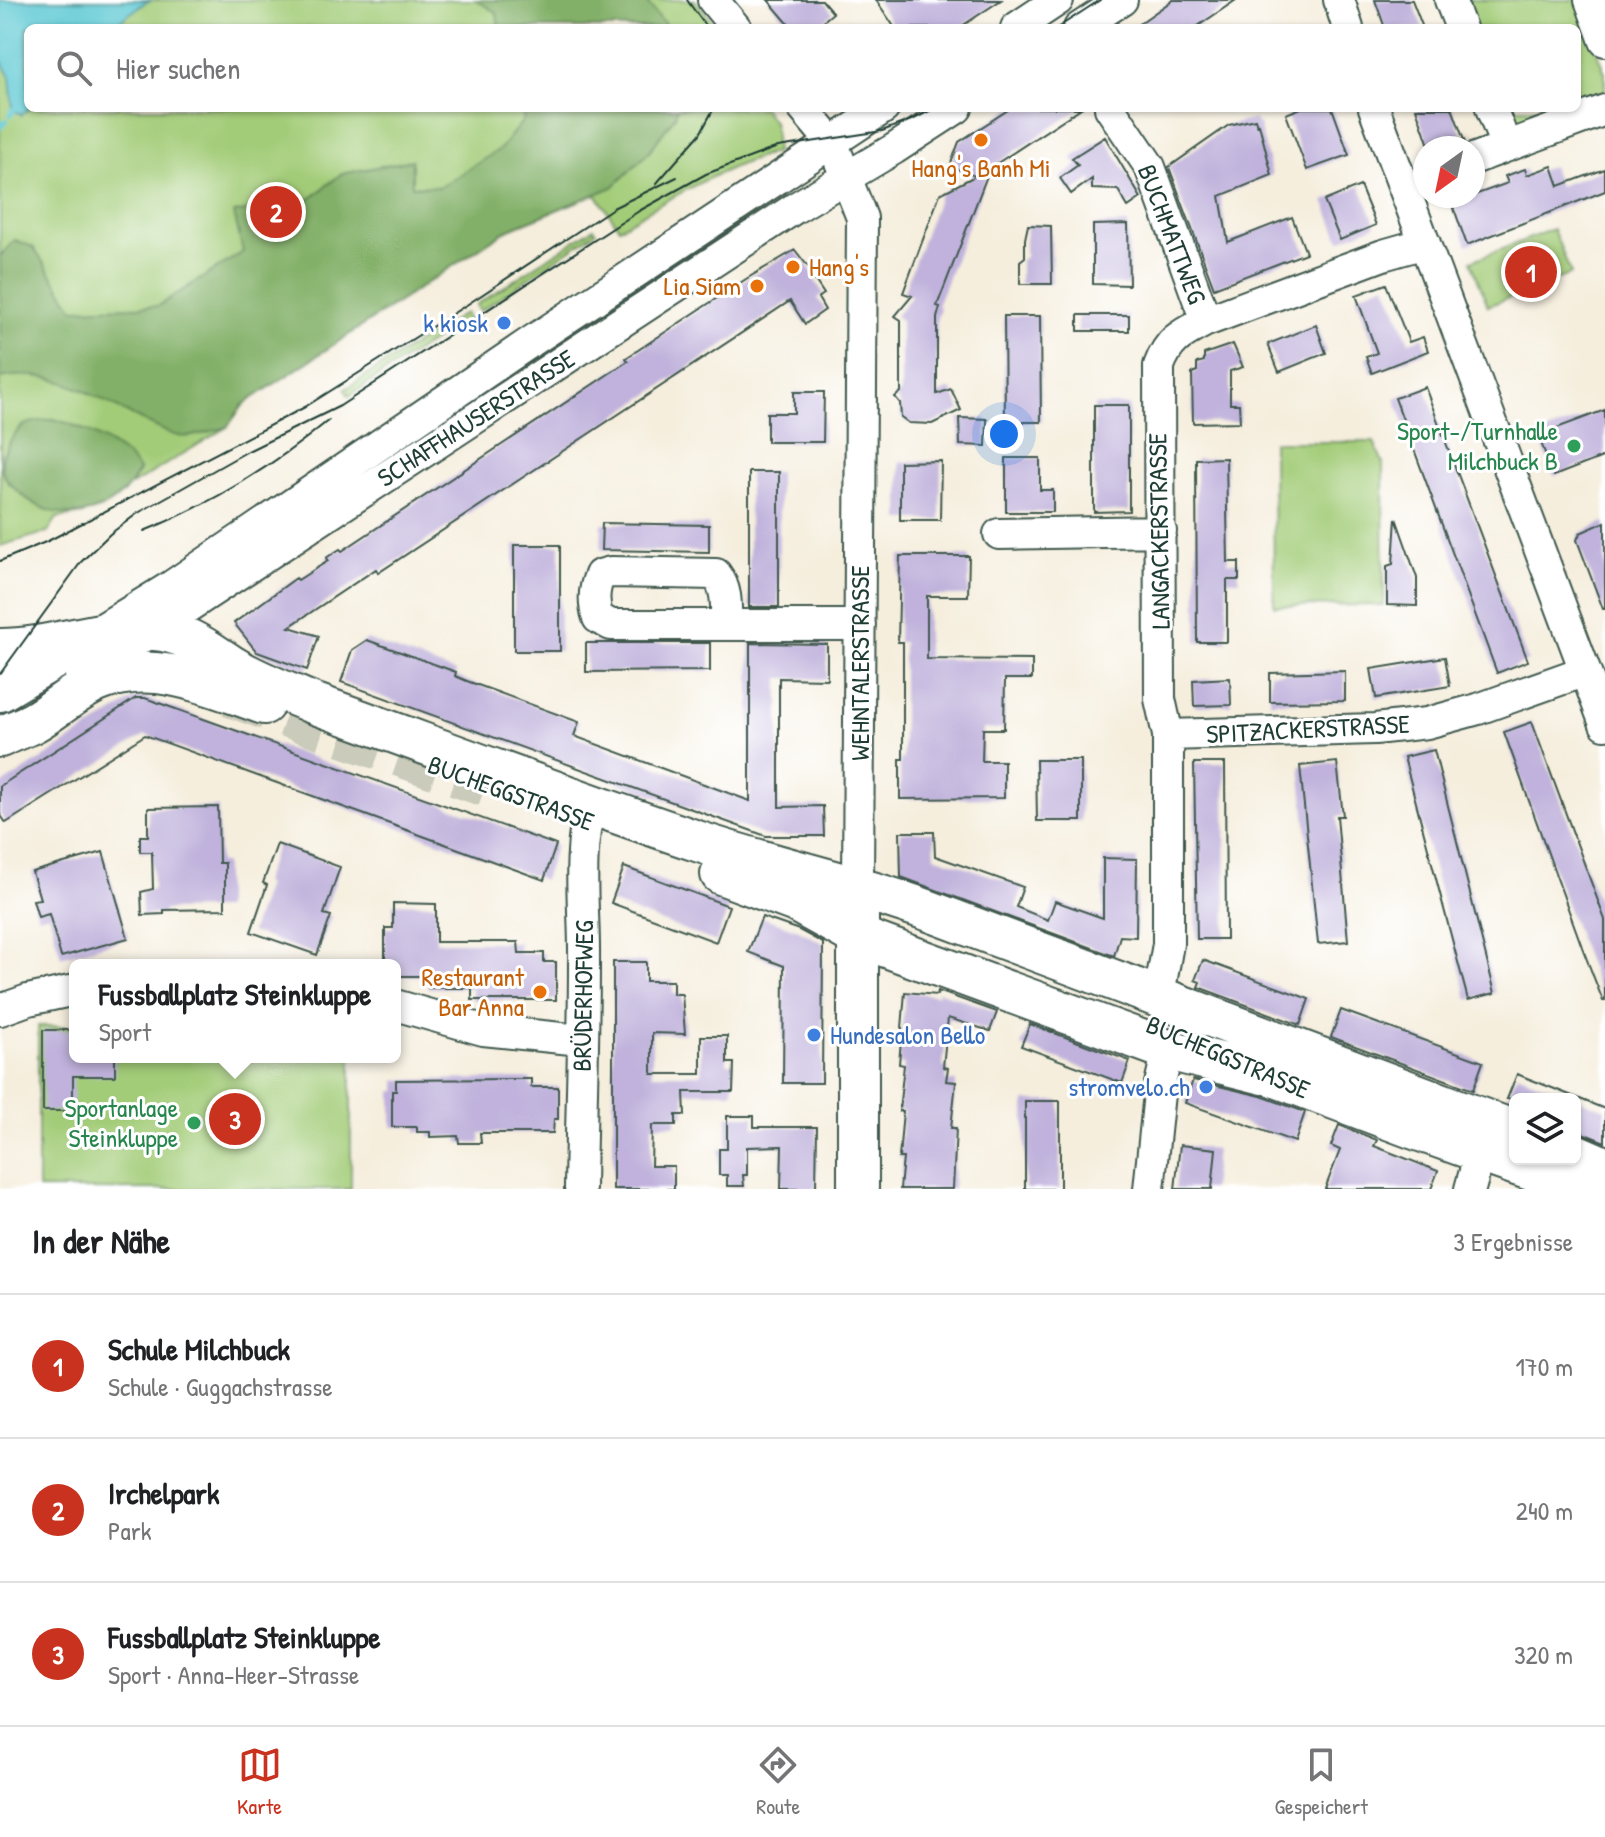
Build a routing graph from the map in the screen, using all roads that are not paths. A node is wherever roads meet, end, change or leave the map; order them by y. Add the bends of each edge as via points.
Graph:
1 (713, 0) edge
2 (1058, 0) edge
3 (1122, 0) edge
4 (1339, 0) edge
5 (1450, 0) edge
6 (1590, 0) edge
7 (733, 24) edge
8 (1022, 24) edge
9 (1085, 24) edge
10 (1347, 24) edge
11 (1459, 24) edge
12 (1605, 41) edge
13 (1605, 110) edge
14 (806, 112) edge
15 (878, 112) edge
16 (951, 112) edge
17 (1113, 112) edge
18 (1376, 112) edge
19 (1493, 112) edge
20 (833, 144) junction
21 (1506, 146) junction
22 (1485, 154) edge
23 (847, 176) junction
24 (1413, 179) edge
25 (1419, 208) edge
26 (1425, 243) junction
27 (1206, 321) junction
28 (1161, 531) junction
29 (999, 534) dead end
30 (216, 589) junction
31 (726, 625) dead end
32 (860, 625) junction
33 (154, 630) junction
34 (92, 636) junction
35 (0, 649) edge
36 (209, 651) junction
37 (1585, 671) junction
38 (7, 718) edge
39 (0, 722) edge
40 (1605, 724) edge
41 (1168, 735) junction
42 (589, 812) junction
43 (858, 887) junction
44 (857, 936) junction
45 (69, 991) edge
46 (1159, 995) junction
47 (401, 1007) edge
48 (0, 1010) edge
49 (581, 1040) junction
50 (1168, 1050) junction
51 (1264, 1074) junction
52 (1509, 1129) edge
53 (1488, 1162) edge
54 (1596, 1170) edge
55 (1550, 1174) edge
56 (580, 1189) edge
57 (858, 1189) edge
58 (1149, 1189) edge

1 - 7 street
2 - 8 street
3 - 9 street
4 - 10 street
5 - 11 street
6 - 12 street
13 - 21 street
14 - 20 street, WEHNTALERSTRASSE
15 - 20 street, SCHAFFHAUSERSTRASSE
16 - 23 street, SCHAFFHAUSERSTRASSE
17 - 27 street, BUCHMATTWEG via 1150,167
18 - 24 street
19 - 21 street
20 - 23 street, WEHNTALERSTRASSE
20 - 34 street, SCHAFFHAUSERSTRASSE
21 - 22 street
23 - 30 street, SCHAFFHAUSERSTRASSE
23 - 32 street, WEHNTALERSTRASSE via 862,218
25 - 26 street
26 - 27 street, LANGACKERSTRASSE
26 - 37 street
27 - 28 street, LANGACKERSTRASSE via 1165,348 1159,366
28 - 29 street
28 - 41 street, LANGACKERSTRASSE via 1160,699
30 - 33 street, SCHAFFHAUSERSTRASSE
30 - 36 street via 208,620
31 - 32 street
32 - 43 street, WEHNTALERSTRASSE
33 - 34 main road, BUCHEGGSTRASSE
33 - 36 main road, BUCHEGGSTRASSE via 184,636
33 - 38 street, SCHAFFHAUSERSTRASSE
34 - 35 main road, BUCHEGGSTRASSE
34 - 38 main road, SCHAFFHAUSERSTRASSE
36 - 42 main road, BUCHEGGSTRASSE via 264,683
37 - 40 street
37 - 41 street, SPITZACKERSTRASSE via 1427,723
38 - 39 street
38 - 42 main road, BUCHEGGSTRASSE via 34,722 103,679 155,673 199,681
41 - 46 street, LANGACKERSTRASSE via 1168,944
42 - 43 main road, BUCHEGGSTRASSE
42 - 44 main road, BUCHEGGSTRASSE via 796,902
42 - 49 street, BRÜDERHOFWEG via 582,885
43 - 44 main road, WEHNTALERSTRASSE
43 - 46 main road, BUCHEGGSTRASSE
44 - 50 main road, BUCHEGGSTRASSE
44 - 57 main road, WEHNTALERSTRASSE
45 - 48 street
46 - 52 main road, BUCHEGGSTRASSE
47 - 49 street via 483,1030
49 - 56 street, BRÜDERHOFWEG
50 - 51 main road, BUCHEGGSTRASSE
50 - 58 street
51 - 53 main road, BUCHEGGSTRASSE
51 - 53 main road, BUCHEGGSTRASSE via 918,931 1170,1012
53 - 55 main road, BUCHEGGSTRASSE
54 - 55 main road, BUCHEGGSTRASSE

